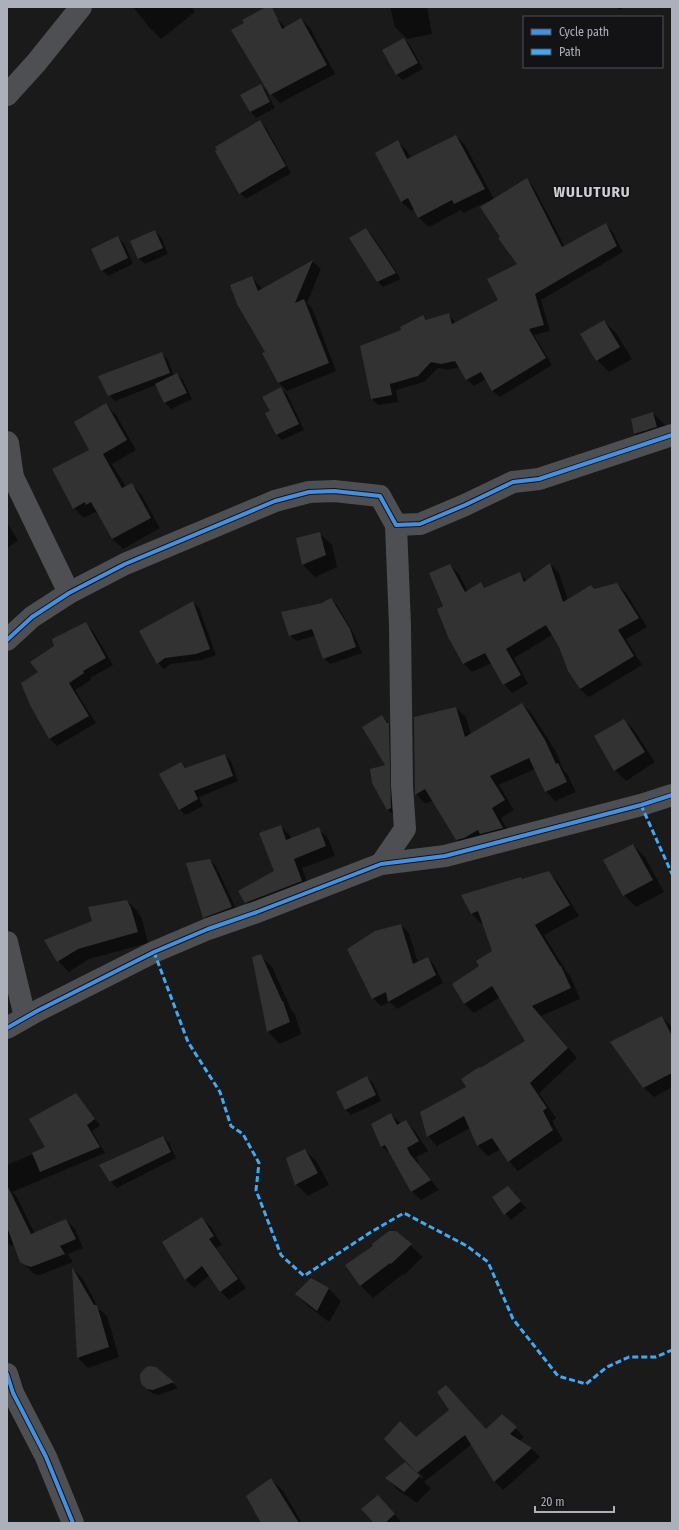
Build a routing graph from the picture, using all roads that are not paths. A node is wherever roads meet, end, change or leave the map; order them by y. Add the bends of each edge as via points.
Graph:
1 (81, 7) edge
2 (7, 95) edge
3 (672, 435) edge
4 (7, 442) edge
5 (396, 525) junction
6 (69, 593) junction
7 (7, 640) edge
8 (672, 795) edge
9 (381, 864) junction
10 (7, 942) edge
11 (16, 1022) edge
12 (7, 1374) edge
13 (73, 1523) edge

1 - 2 street
3 - 5 street via 539,479 513,482 420,524
4 - 6 street via 13,477
5 - 6 street via 380,496 334,490 309,492 275,502 125,564
5 - 9 street via 405,829
6 - 7 street via 32,618
8 - 9 street via 445,856
9 - 11 street via 154,952
10 - 11 street
12 - 13 street via 13,1393 46,1457

